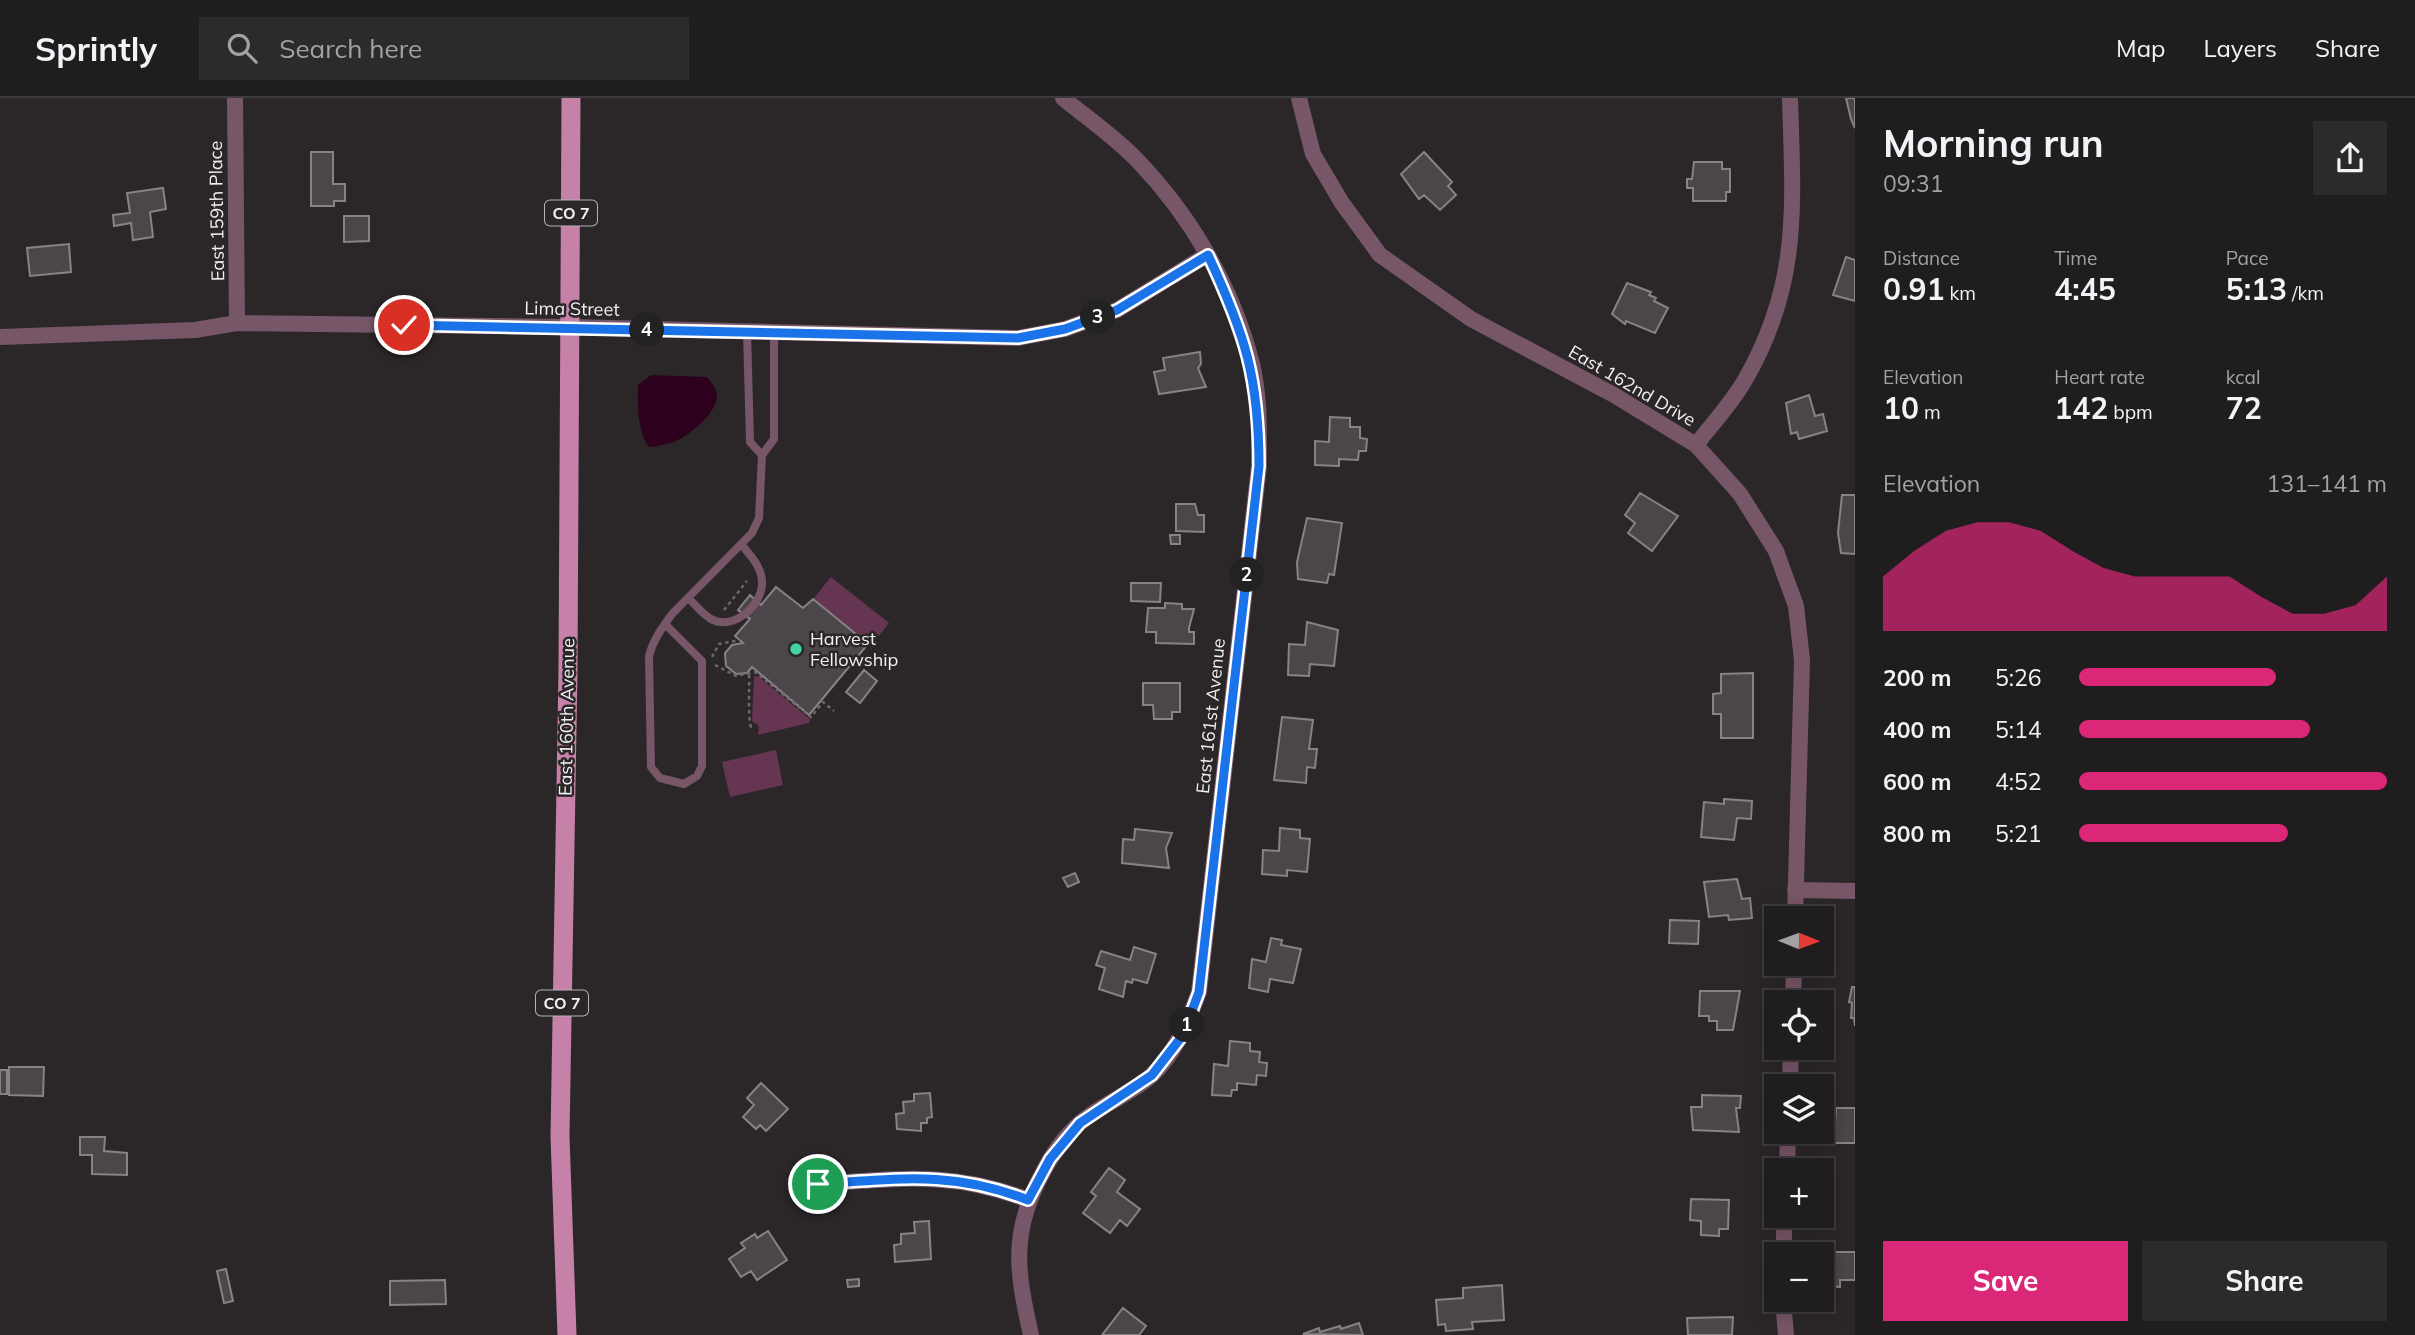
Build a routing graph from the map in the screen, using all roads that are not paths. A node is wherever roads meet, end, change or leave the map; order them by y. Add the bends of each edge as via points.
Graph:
1 (235, 98) edge
2 (571, 98) edge
3 (1063, 98) edge
4 (1299, 98) edge
5 (1790, 98) edge
6 (1208, 255) junction
7 (237, 323) junction
8 (570, 327) junction
9 (747, 332) junction
10 (774, 334) junction
11 (0, 337) edge
12 (1696, 445) junction
13 (762, 455) junction
14 (741, 544) junction
15 (688, 598) junction
16 (665, 624) junction
17 (1795, 890) junction
18 (1855, 891) edge
19 (1795, 906) edge
20 (818, 1184) dead end
21 (1028, 1200) junction
22 (1784, 1312) edge
23 (567, 1335) edge
24 (1031, 1335) edge
25 (1786, 1335) edge

1 - 7 street, East 159th Place
2 - 8 main road, East 160th Avenue / CO 7
3 - 6 street, East 161st Avenue via 1135,158 1175,203
4 - 12 street, East 162nd Drive via 1313,154 1380,255 1471,319 1608,391
5 - 12 street via 1793,230 1785,282 1758,356
6 - 10 street, Lima Street via 1117,310 1065,329 1018,338
6 - 21 street, East 161st Avenue via 1234,309 1252,365 1259,414 1259,466 1199,992 1183,1035 1152,1075 1080,1123 1050,1159
7 - 8 street, Lima Street
7 - 11 street, Lima Street via 195,330
8 - 9 street, Lima Street
8 - 23 main road, East 160th Avenue / CO 7 via 560,1136
9 - 10 street, Lima Street
9 - 13 lane via 750,442
10 - 13 lane via 774,439
12 - 17 street, East 162nd Drive via 1740,494 1776,551 1796,606 1802,660
13 - 14 lane via 759,518
14 - 15 lane
14 - 15 lane via 757,565 762,585 759,598 743,615 724,623 712,620
15 - 16 lane
16 - 16 lane via 649,656 651,767 660,778 684,784 697,776 702,766 702,661
17 - 18 street
17 - 19 street, East 162nd Drive
20 - 21 street via 946,1178
21 - 24 street, East 161st Avenue via 1018,1237
22 - 25 street

